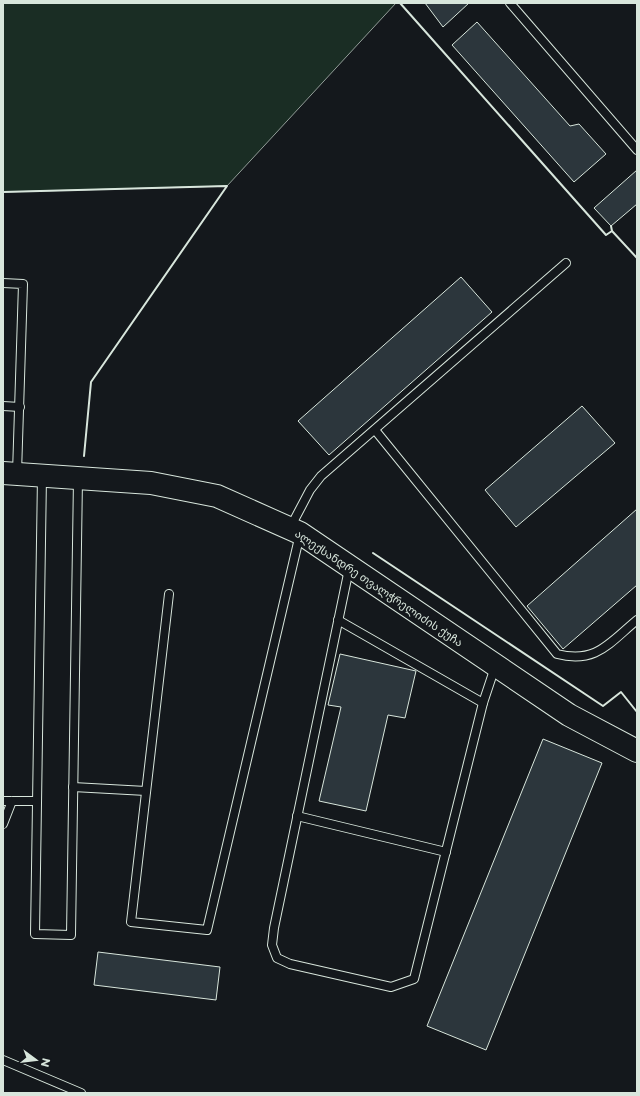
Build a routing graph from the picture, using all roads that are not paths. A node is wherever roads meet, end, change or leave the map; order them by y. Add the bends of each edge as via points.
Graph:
1 (510, 3) edge
2 (637, 150) edge
3 (566, 263) dead end
4 (3, 283) edge
5 (3, 406) edge
6 (20, 407) junction
7 (374, 430) junction
8 (10, 474) edge
9 (42, 475) junction
10 (78, 477) junction
11 (295, 531) junction
12 (350, 567) junction
13 (169, 594) dead end
14 (338, 620) junction
15 (637, 620) edge
16 (495, 666) junction
17 (483, 703) junction
18 (637, 751) edge
19 (73, 787) junction
20 (146, 791) junction
21 (3, 801) edge
22 (12, 801) junction
23 (37, 801) junction
24 (297, 816) junction
25 (3, 824) edge
26 (446, 852) junction
27 (3, 1060) edge
28 (81, 1093) edge

1 - 2 lane
3 - 7 lane
4 - 6 lane via 23,284
5 - 6 lane
6 - 8 lane
7 - 11 lane via 321,476 310,490
7 - 15 lane via 557,654 572,658 595,654
8 - 9 street, ალექსანდრე თვალჭრელიძის ქუჩა
9 - 10 street, ალექსანდრე თვალჭრელიძის ქუჩა
9 - 23 lane
10 - 11 street, ალექსანდრე თვალჭრელიძის ქუჩა via 151,483 217,496
10 - 19 lane
11 - 12 street, ალექსანდრე თვალჭრელიძის ქუჩა
11 - 20 lane via 207,930 131,922
12 - 14 lane
12 - 16 street, ალექსანდრე თვალჭრელიძის ქუჩა
13 - 20 lane
14 - 17 lane
14 - 24 lane
16 - 17 lane
16 - 18 street, ალექსანდრე თვალჭრელიძის ქუჩა via 569,715
17 - 26 lane
19 - 20 lane
19 - 23 lane via 71,935 35,934
21 - 22 lane
22 - 23 lane
22 - 25 lane
24 - 26 lane
24 - 26 lane via 272,945 277,958 290,964 391,987 414,979
27 - 28 lane

